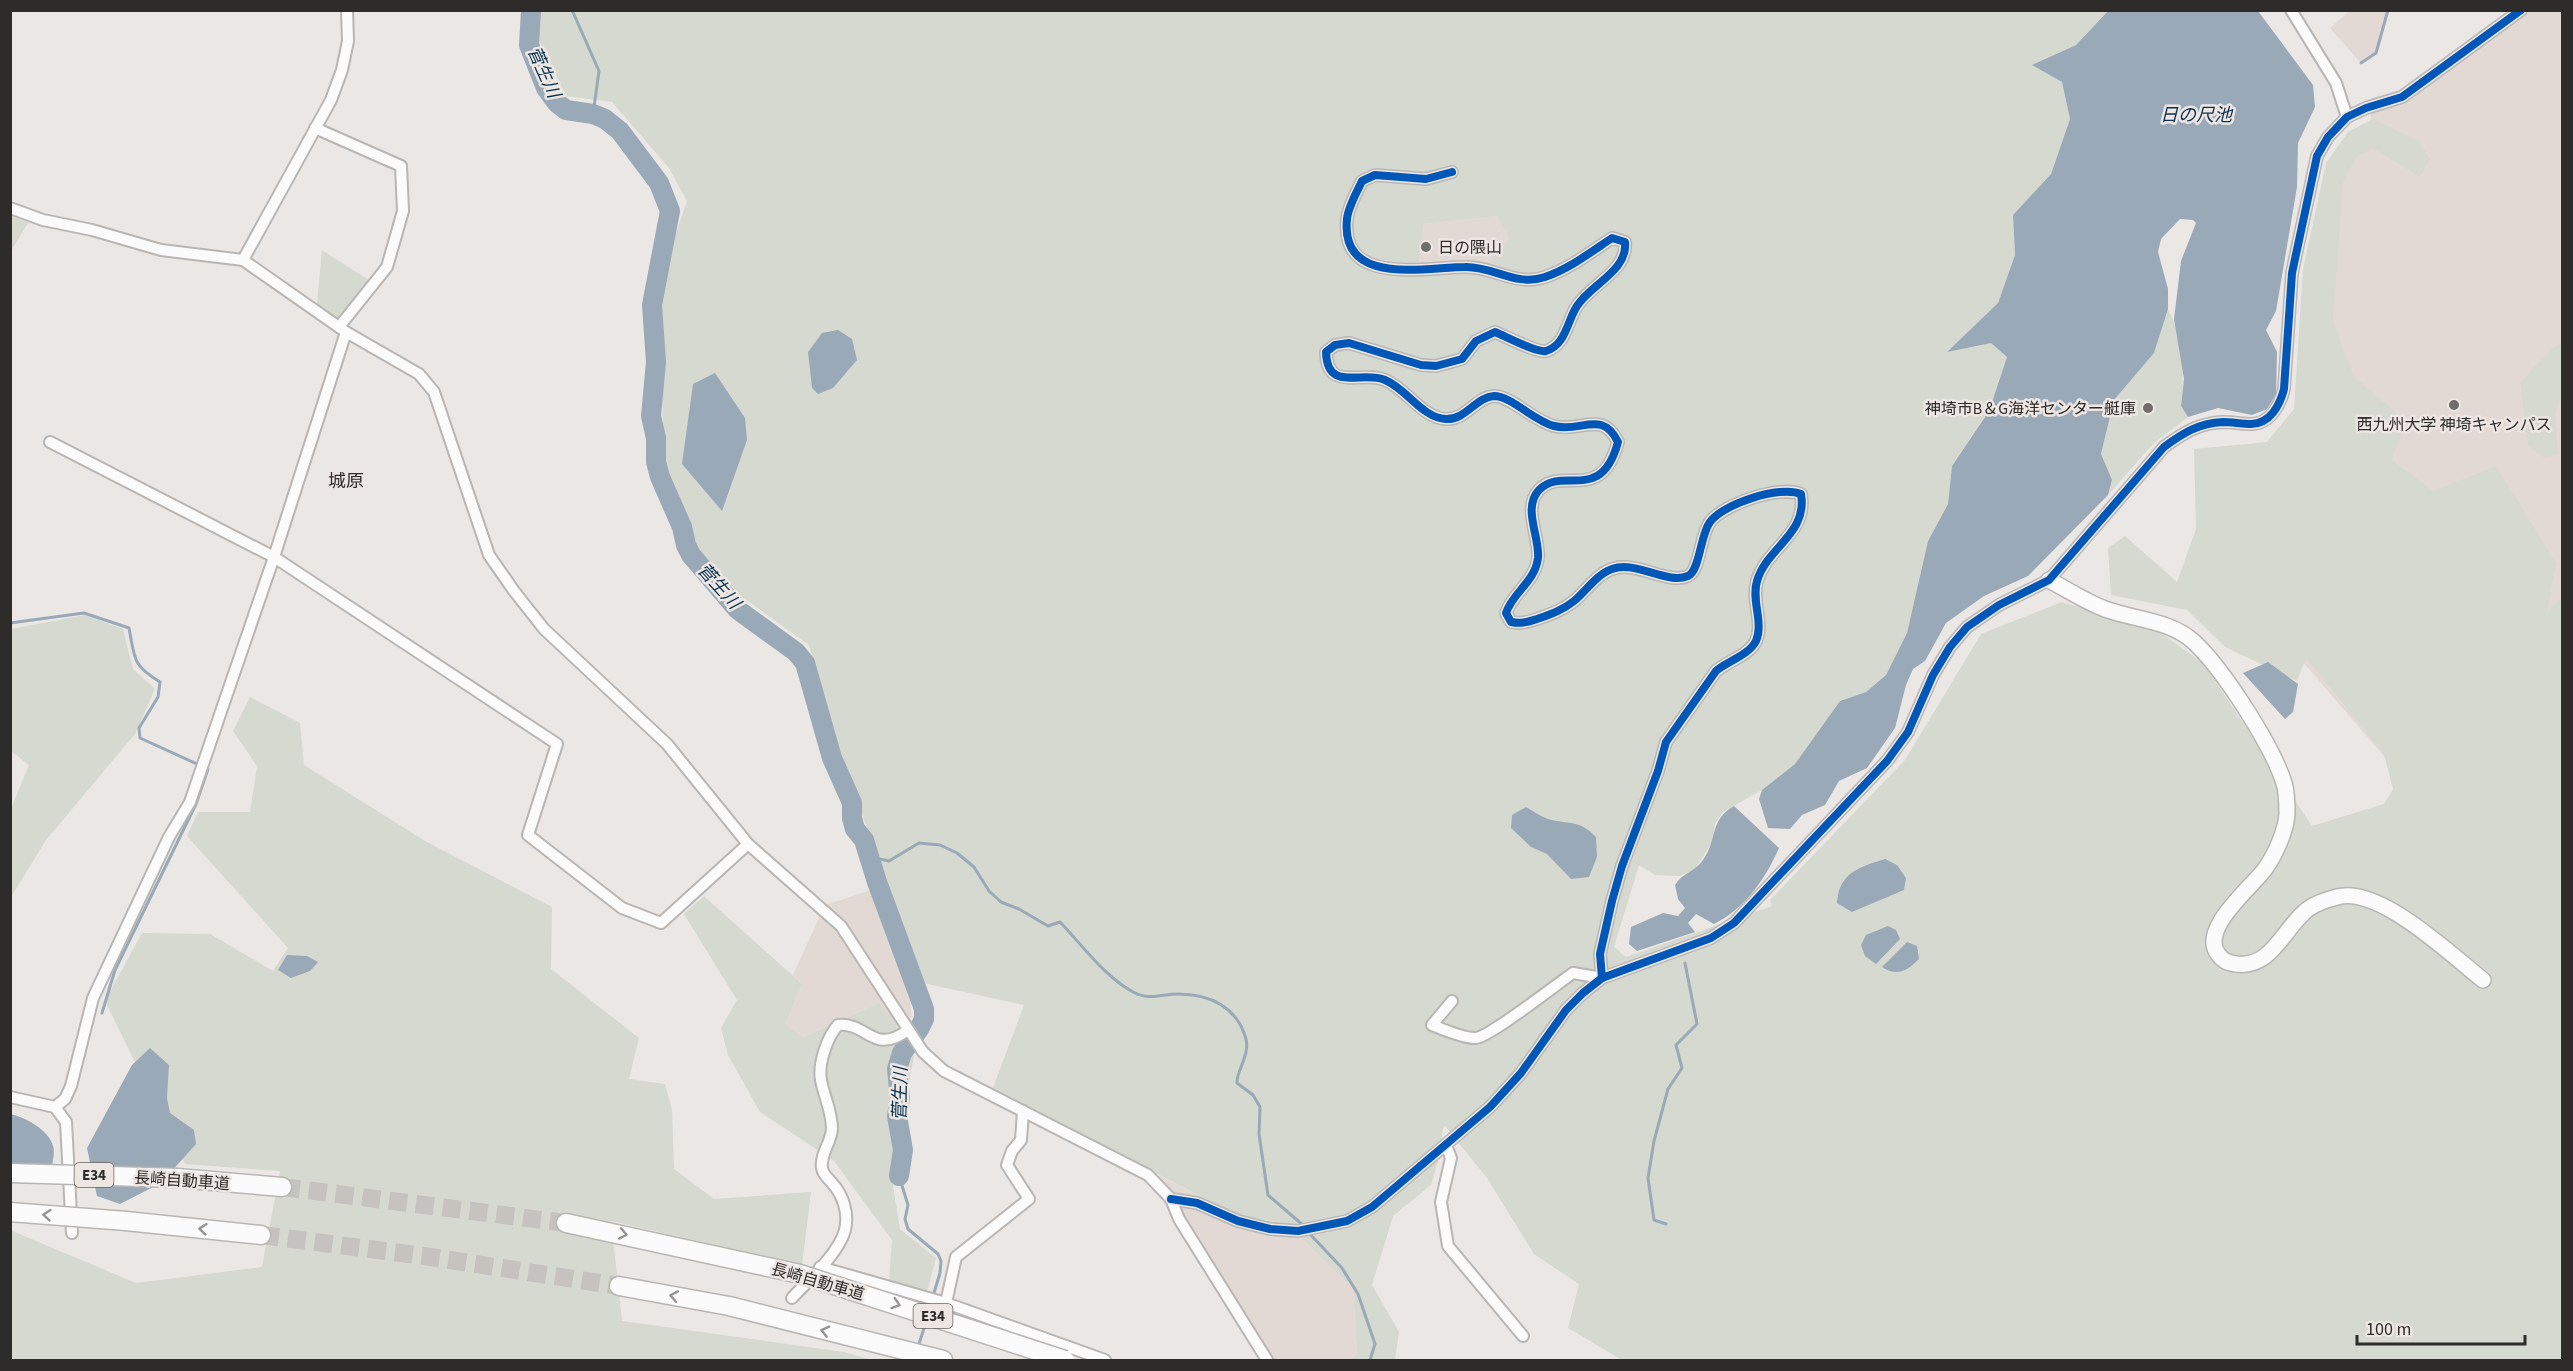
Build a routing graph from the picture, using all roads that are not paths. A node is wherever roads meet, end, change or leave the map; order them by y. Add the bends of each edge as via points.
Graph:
1 (347, 10) edge
2 (2291, 10) edge
3 (2521, 10) edge
4 (2347, 117) junction
5 (315, 128) junction
6 (1452, 172) dead end
7 (10, 208) edge
8 (243, 260) junction
9 (342, 329) junction
10 (50, 442) dead end
11 (274, 557) junction
12 (2049, 580) junction
13 (748, 844) junction
14 (1602, 978) junction
15 (2483, 980) dead end
16 (1452, 1001) dead end
17 (908, 1030) junction
18 (10, 1097) edge
19 (55, 1107) junction
20 (1023, 1111) junction
21 (1446, 1145) junction
22 (10, 1173) edge
23 (282, 1187) tunnel mouth
24 (1170, 1199) junction
25 (10, 1212) edge
26 (566, 1223) tunnel mouth
27 (72, 1233) dead end
28 (261, 1235) tunnel mouth
29 (820, 1267) junction
30 (620, 1286) tunnel mouth
31 (792, 1298) dead end
32 (946, 1303) junction
33 (1523, 1336) dead end
34 (942, 1360) edge
35 (1065, 1360) edge
36 (1105, 1360) edge
37 (1268, 1360) edge

1 - 5 street via 348,40 342,70
2 - 4 street via 2336,82
3 - 4 street via 2402,97
4 - 12 street via 2317,156 2292,273 2280,404 2271,416 2254,424 2222,422 2186,430 2164,447
5 - 8 street
5 - 9 street via 401,166 403,211 387,267
6 - 14 street via 1426,179 1375,176 1362,181 1347,218 1349,242 1364,262 1387,269 1467,267 1519,280 1544,277 1582,259 1612,238 1625,242 1626,253 1620,263 1577,305 1562,338 1543,352 1495,332 1476,342 1462,359 1436,366 1349,343 1335,345 1326,352 1326,363 1333,374 1386,380 1433,416 1460,417 1493,396 1509,399 1523,411 1554,426 1600,424 1612,430 1618,442 1614,458 1600,475 1590,480 1549,483 1538,490 1532,502 1536,570 1509,603 1506,613 1511,622 1521,624 1557,612 1612,568 1626,566 1680,578 1690,575 1709,523 1720,511 1784,491 1801,494 1802,518 1766,562 1756,583 1759,629 1755,642 1750,650 1716,671 1666,742 1612,901 1599,954
7 - 8 street via 161,250
8 - 9 street
9 - 11 street
9 - 13 street via 419,374 434,392 489,555 514,591 544,629 667,744
10 - 11 street
11 - 13 street via 557,744 528,836 622,908 661,923
11 - 19 street via 190,802 164,847 93,998 70,1086 65,1099
12 - 14 street via 1999,605 1967,627 1933,675 1908,732 1887,761 1734,923 1711,939
12 - 15 street via 2106,609 2172,627 2194,642 2228,683 2274,757 2285,785 2287,816 2282,836 2267,867 2220,920 2213,938 2216,952 2228,963 2249,966 2262,959 2308,909 2339,896 2370,898 2395,911
13 - 17 street via 841,926
14 - 16 street via 1574,973 1476,1038 1432,1025
14 - 21 street via 1566,1010 1506,1092
17 - 20 street via 923,1052 945,1071
17 - 29 street via 895,1040 883,1040 845,1024 832,1031 820,1078 832,1125 822,1167 843,1199 846,1214 845,1230
18 - 19 street
19 - 27 street via 66,1122
20 - 24 street via 1148,1175
20 - 32 street via 1022,1140 1007,1165 1029,1199 956,1257
21 - 24 street via 1372,1206 1347,1221 1315,1229 1270,1230 1197,1203
21 - 33 street via 1451,1158 1441,1202 1448,1246
22 - 23 highway, 長崎自動車道 / E34, bridge via 177,1178
24 - 37 street via 1184,1228
28 -> 25 highway, bridge
26 -> 35 highway, 長崎自動車道 / E34, bridge via 800,1274
29 - 31 street
29 - 32 street
34 -> 30 highway, E34 via 729,1306
32 - 36 street

